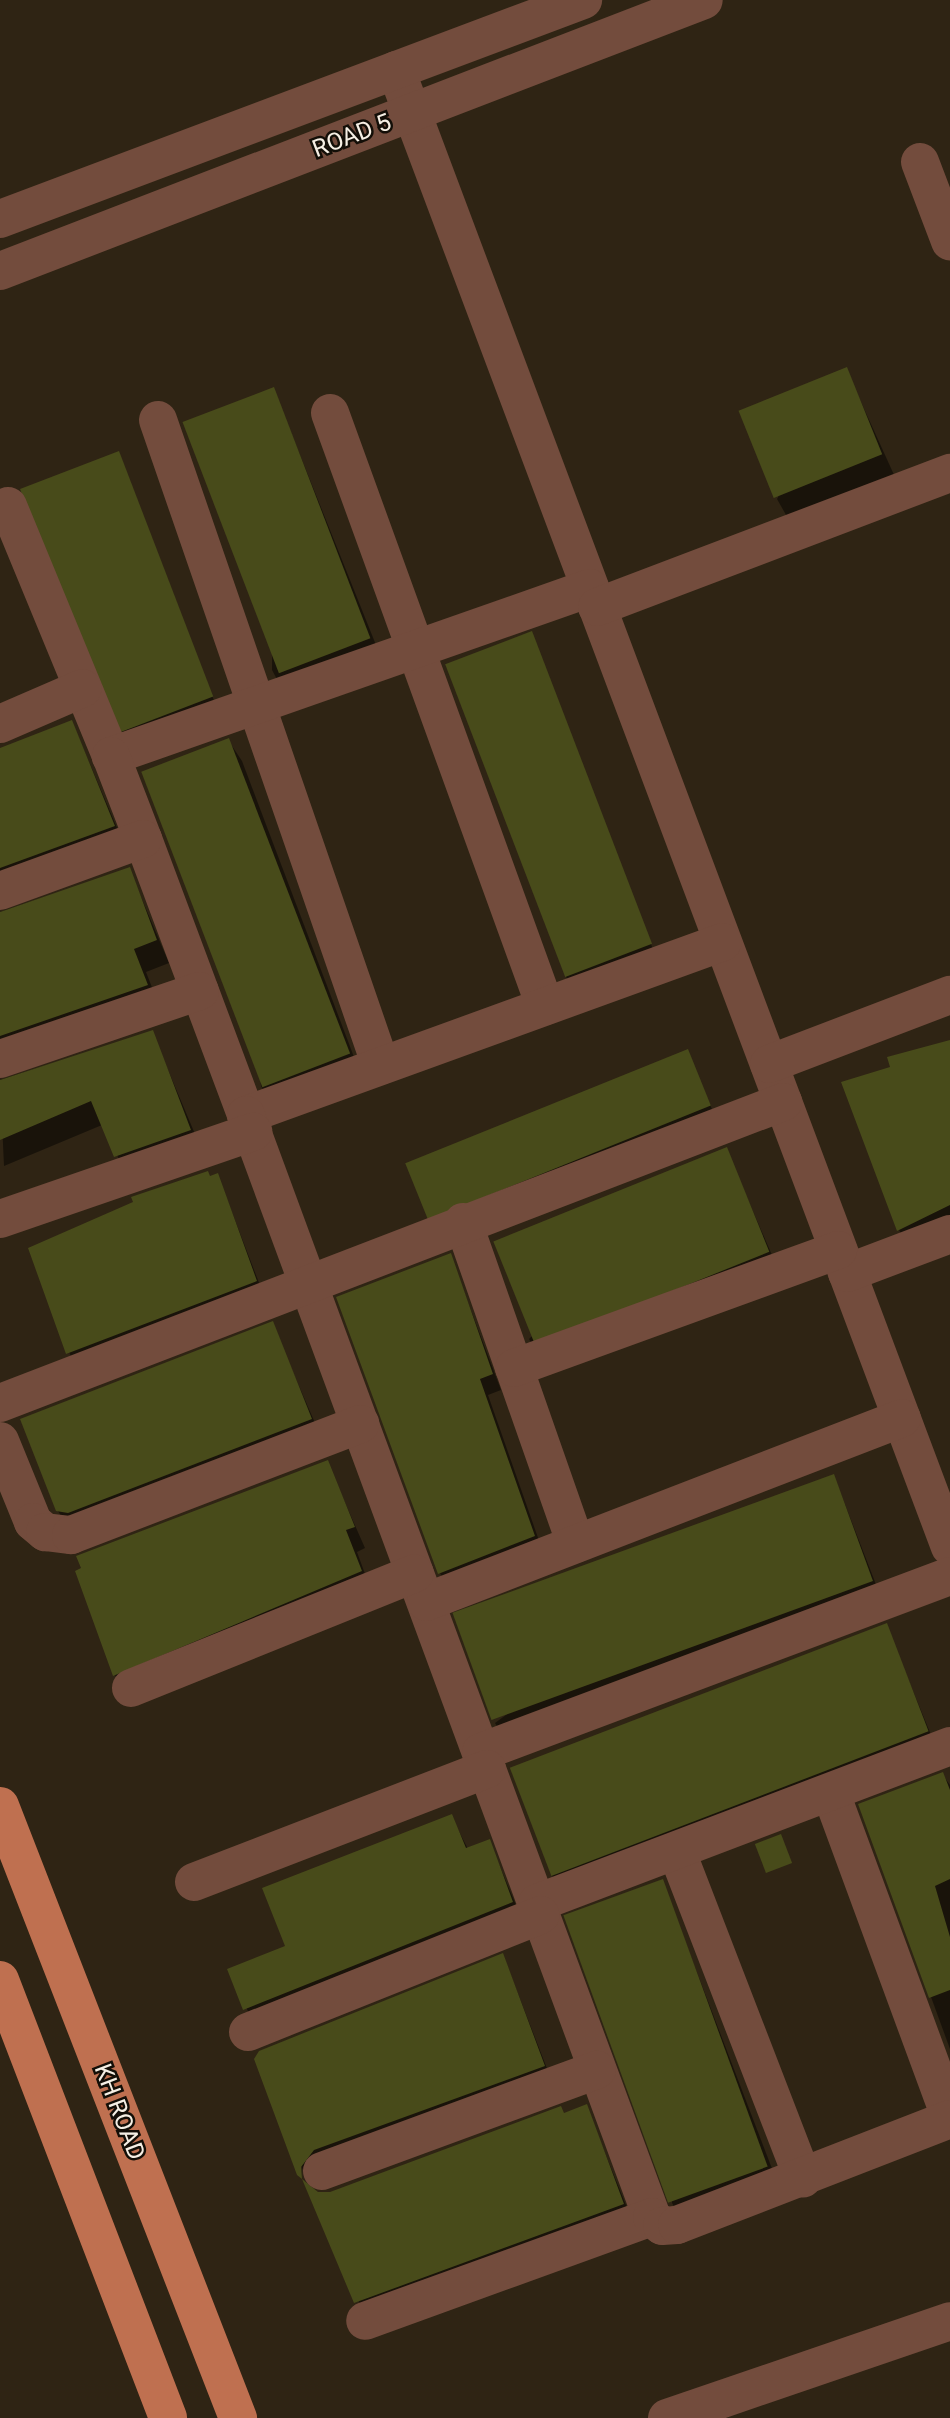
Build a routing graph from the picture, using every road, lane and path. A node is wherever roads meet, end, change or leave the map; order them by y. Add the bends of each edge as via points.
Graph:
1 (583, 0) edge
2 (704, 0) edge
3 (396, 70) junction
4 (412, 113) junction
5 (920, 162) dead end
6 (0, 219) edge
7 (950, 241) edge
8 (0, 271) edge
9 (330, 413) dead end
10 (158, 420) dead end
11 (950, 473) edge
12 (8, 506) dead end
13 (594, 597) junction
14 (417, 649) junction
15 (83, 688) junction
16 (257, 706) junction
17 (0, 724) edge
18 (111, 755) junction
19 (143, 839) junction
20 (0, 891) edge
21 (723, 942) junction
22 (200, 991) junction
23 (950, 995) edge
24 (545, 1006) junction
25 (0, 1059) edge
26 (769, 1064) junction
27 (381, 1066) junction
28 (783, 1102) junction
29 (249, 1123) junction
30 (0, 1219) edge
31 (463, 1222) junction
32 (950, 1234) edge
33 (843, 1262) junction
34 (308, 1282) junction
35 (514, 1368) junction
36 (0, 1402) edge
37 (902, 1418) junction
38 (360, 1424) junction
39 (0, 1441) edge
40 (947, 1531) edge
41 (576, 1544) junction
42 (950, 1576) edge
43 (421, 1588) junction
44 (131, 1688) dead end
45 (950, 1746) edge
46 (484, 1760) junction
47 (832, 1796) junction
48 (0, 1807) edge
49 (677, 1852) junction
50 (194, 1882) dead end
51 (539, 1909) junction
52 (0, 1980) edge
53 (248, 2032) dead end
54 (597, 2070) junction
55 (950, 2118) edge
56 (322, 2171) dead end
57 (803, 2179) junction
58 (652, 2217) junction
59 (365, 2321) dead end
60 (950, 2321) edge
61 (168, 2418) edge
62 (238, 2418) edge
63 (667, 2418) edge

1 - 3 street, ROAD 5
2 - 4 street, ROAD 5
3 - 4 street
3 - 6 street, ROAD 5
4 - 8 street, ROAD 5
4 - 13 street
5 - 7 street
9 - 14 street
10 - 16 street
11 - 13 street
12 - 15 street
13 - 14 street
13 - 21 street
14 - 16 street
14 - 24 street
15 - 17 street
15 - 18 street
16 - 18 street
16 - 27 street
18 - 19 street
19 - 20 street
19 - 22 street
21 - 24 street
21 - 26 street
22 - 25 street
22 - 29 street
23 - 26 street
24 - 27 street
26 - 28 street
27 - 29 street
28 - 31 street
28 - 33 street
29 - 30 street
29 - 34 street
31 - 34 street
31 - 35 street
32 - 33 street
33 - 35 street
33 - 37 street
34 - 36 street
34 - 38 street
35 - 41 street
37 - 40 street
37 - 41 street
38 - 39 street via 71,1535 45,1532 33,1522
38 - 43 street
41 - 43 street
42 - 46 street
43 - 44 street
43 - 46 street
45 - 47 street
46 - 50 street
46 - 51 street
47 - 49 street
47 - 55 street
48 - 62 main road, KH ROAD
49 - 51 street
49 - 57 street
51 - 53 street
51 - 54 street
52 - 61 main road
54 - 56 street
54 - 58 street
55 - 57 street
57 - 58 street via 677,2225 662,2227
58 - 59 street
60 - 63 street

